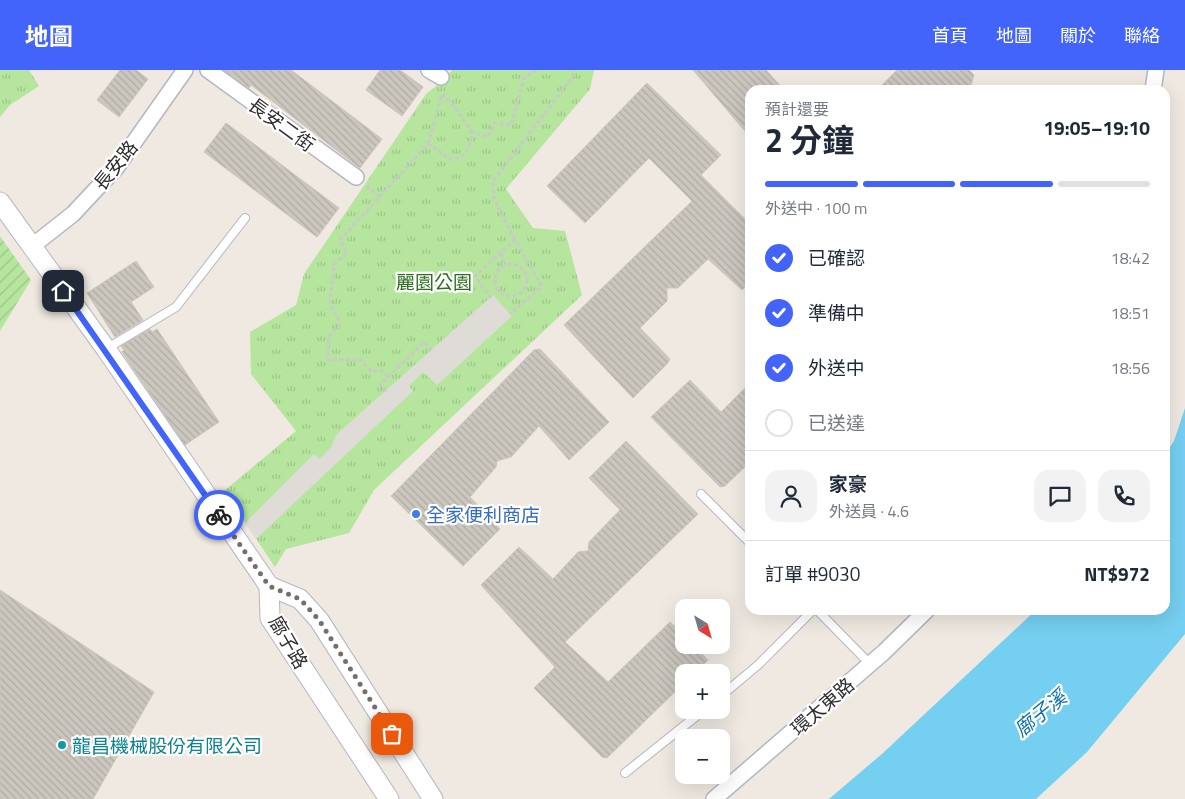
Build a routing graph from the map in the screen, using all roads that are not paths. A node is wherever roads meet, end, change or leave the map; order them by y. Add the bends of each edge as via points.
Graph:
1 (185, 70) edge
2 (208, 70) edge
3 (1156, 70) edge
4 (1154, 85) edge
5 (356, 177) dead end
6 (0, 202) edge
7 (245, 218) dead end
8 (31, 247) junction
9 (106, 349) junction
10 (701, 494) dead end
11 (745, 538) edge
12 (269, 586) junction
13 (810, 615) edge
14 (820, 615) edge
15 (922, 615) edge
16 (870, 664) junction
17 (730, 688) edge
18 (693, 719) edge
19 (625, 773) dead end
20 (389, 799) edge
21 (434, 799) edge
22 (714, 799) edge

1 - 8 street, 長安路 via 116,168 73,214
2 - 5 street, 長安二街
3 - 4 street
6 - 8 street
7 - 9 lane via 176,307
8 - 9 street
9 - 12 street
10 - 11 lane
12 - 20 street, 廍子路 via 270,618
12 - 21 street, 廍子路 via 300,599 319,620
13 - 17 lane
14 - 16 lane
15 - 16 street, 環太東路
16 - 22 street, 環太東路
18 - 19 lane

